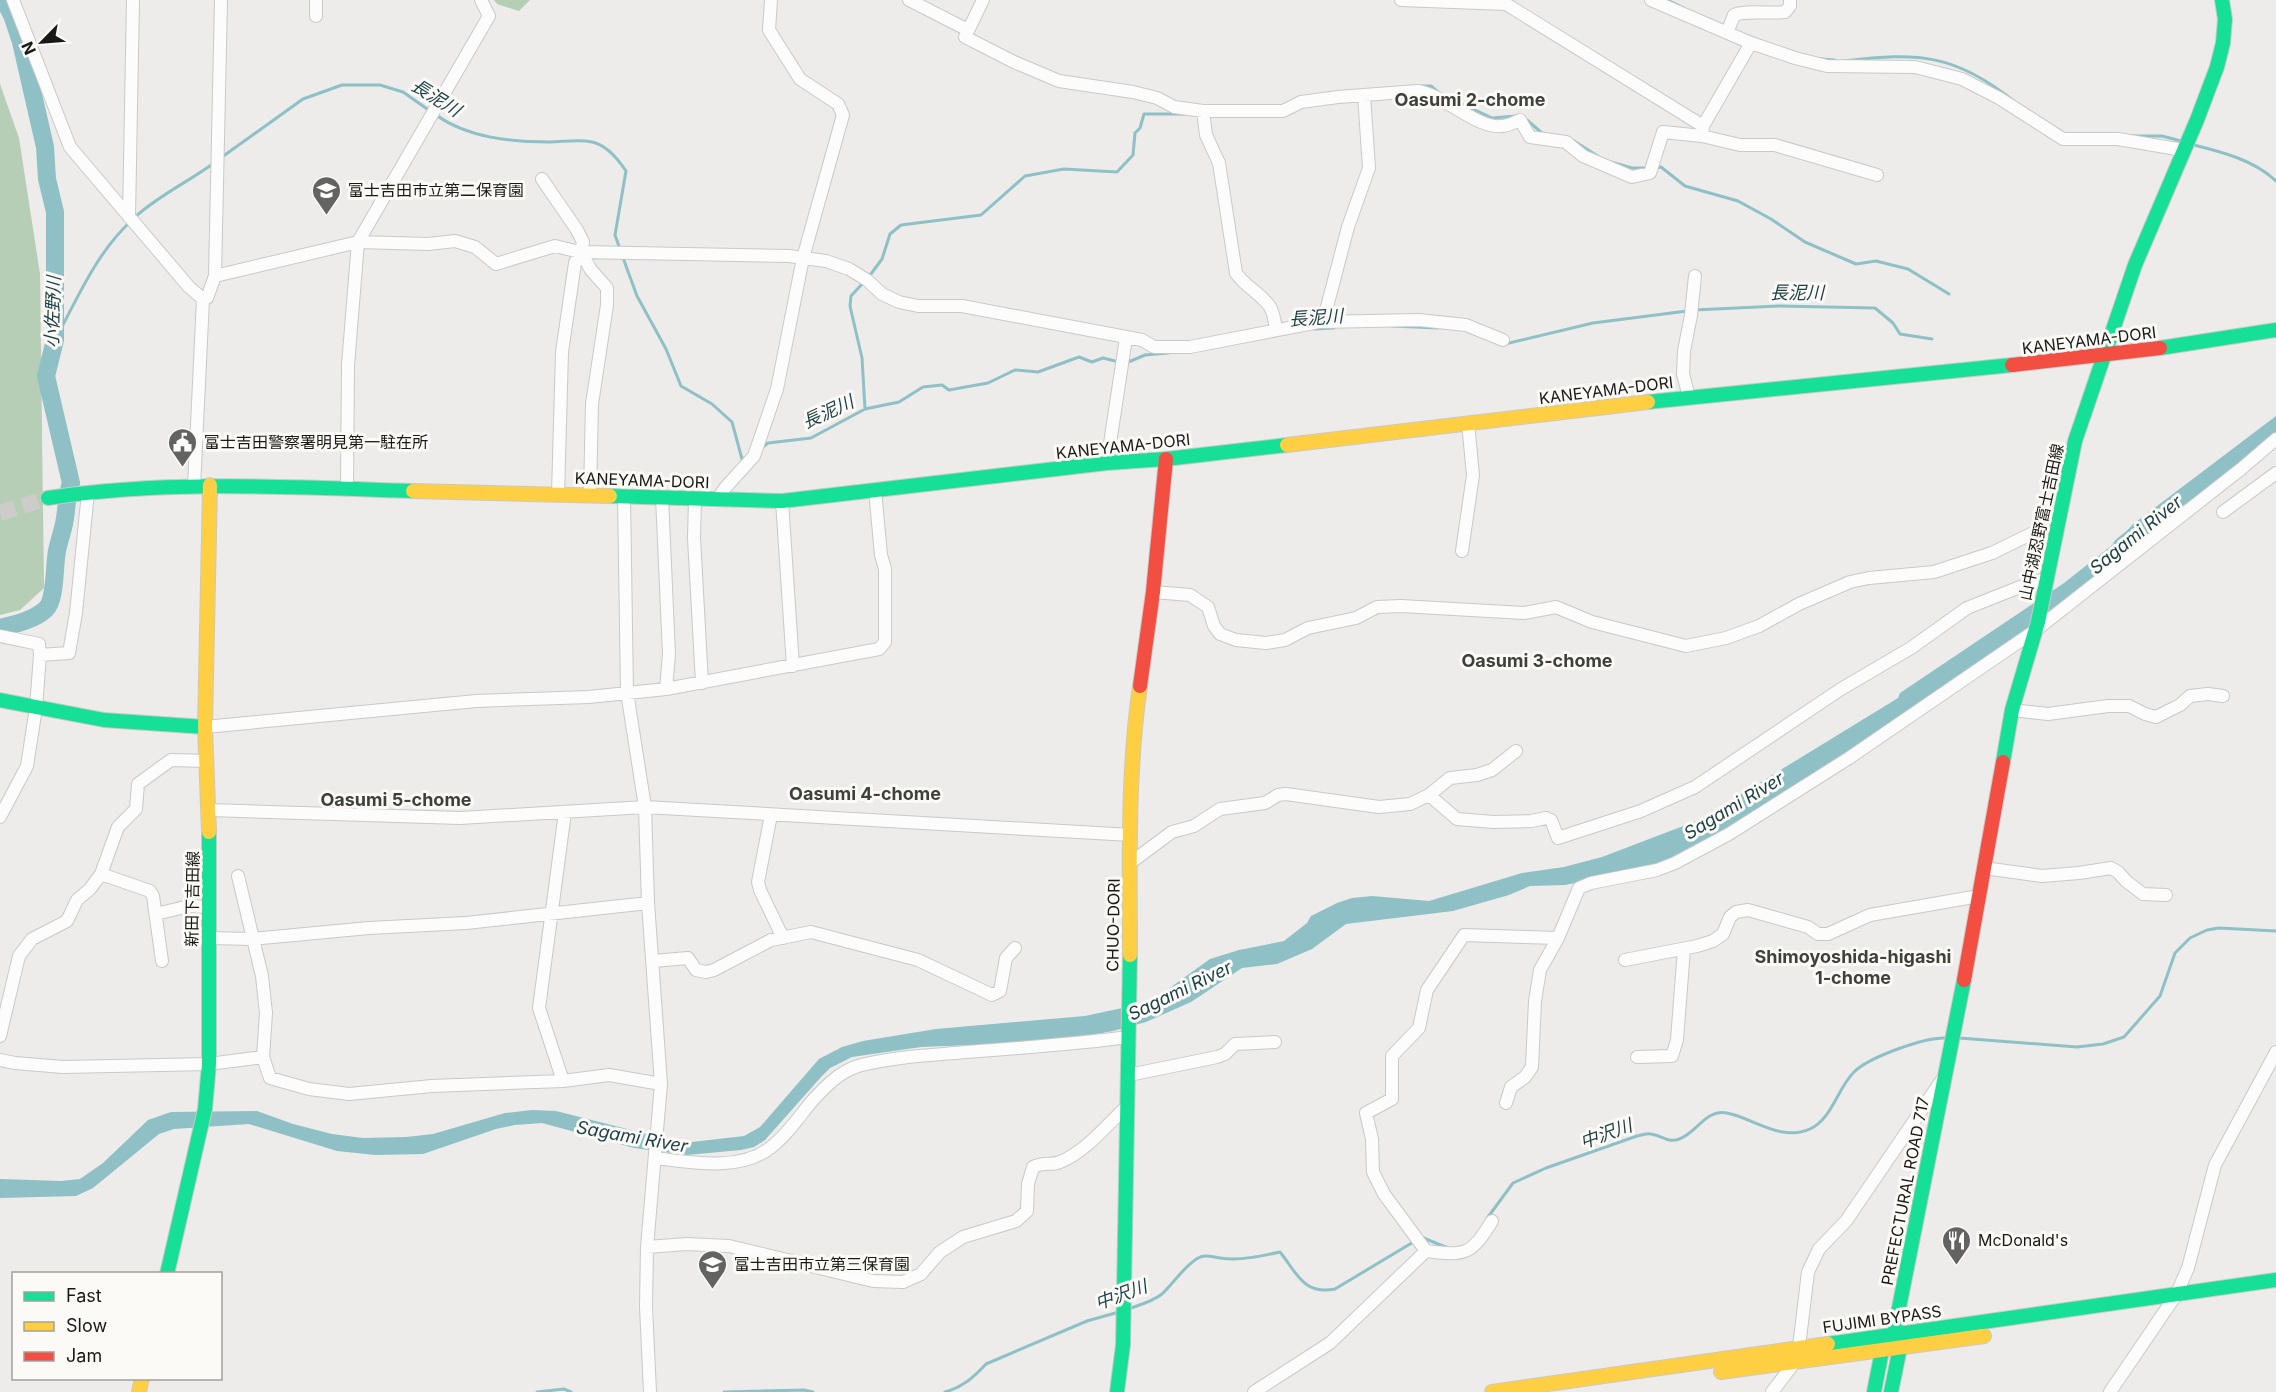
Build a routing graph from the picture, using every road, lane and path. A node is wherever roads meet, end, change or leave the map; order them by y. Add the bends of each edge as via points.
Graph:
1 (13, 0) edge
2 (133, 0) edge
3 (221, 0) edge
4 (316, 0) edge
5 (481, 0) edge
6 (771, 0) edge
7 (909, 0) edge
8 (983, 0) edge
9 (1401, 0) edge
10 (1651, 0) edge
11 (1790, 0) edge
12 (2222, 0) edge
13 (316, 16) dead end
14 (968, 30) junction
15 (1727, 33) junction
16 (1751, 43) junction
17 (1364, 95) junction
18 (1203, 111) junction
19 (1703, 131) junction
20 (2183, 150) junction
21 (1877, 175) dead end
22 (542, 179) dead end
23 (129, 217) junction
24 (358, 242) junction
25 (581, 252) junction
26 (803, 258) junction
27 (214, 276) junction
28 (1695, 276) dead end
29 (203, 299) junction
30 (1323, 322) junction
31 (1276, 330) junction
32 (2276, 330) edge
33 (1126, 338) junction
34 (1503, 340) dead end
35 (2104, 356) junction
36 (1689, 397) junction
37 (1468, 423) junction
38 (2276, 439) edge
39 (1167, 459) junction
40 (1107, 463) junction
41 (2276, 472) edge
42 (210, 485) junction
43 (194, 487) junction
44 (347, 488) junction
45 (875, 490) junction
46 (88, 492) junction
47 (558, 494) junction
48 (590, 495) junction
49 (53, 496) tunnel mouth
50 (624, 496) junction
51 (662, 498) junction
52 (695, 499) junction
53 (717, 500) junction
54 (782, 501) junction
55 (2223, 512) dead end
56 (2052, 546) junction
57 (1462, 551) dead end
58 (2046, 582) junction
59 (1153, 592) junction
60 (2037, 626) junction
61 (0, 636) edge
62 (40, 655) junction
63 (792, 666) junction
64 (702, 683) junction
65 (666, 689) junction
66 (627, 692) junction
67 (2223, 696) dead end
68 (0, 700) edge
69 (36, 708) junction
70 (2012, 710) junction
71 (205, 727) junction
72 (1516, 752) dead end
73 (207, 761) junction
74 (1429, 795) junction
75 (645, 807) junction
76 (209, 810) junction
77 (565, 812) junction
78 (771, 815) junction
79 (0, 817) edge
80 (1131, 835) junction
81 (1130, 863) junction
82 (1984, 868) junction
83 (101, 874) junction
84 (238, 876) dead end
85 (2166, 895) dead end
86 (1979, 896) junction
87 (648, 903) junction
88 (208, 908) junction
89 (156, 914) junction
90 (551, 915) junction
91 (208, 938) junction
92 (783, 938) junction
93 (1558, 938) junction
94 (252, 939) junction
95 (1015, 948) dead end
96 (1684, 949) junction
97 (1625, 960) dead end
98 (162, 961) dead end
99 (653, 961) junction
100 (1129, 1035) junction
101 (0, 1036) edge
102 (1275, 1042) dead end
103 (2276, 1052) edge
104 (263, 1057) junction
105 (1637, 1057) dead end
106 (0, 1060) edge
107 (208, 1064) junction
108 (1946, 1071) junction
109 (1129, 1075) junction
110 (563, 1081) junction
111 (661, 1084) junction
112 (1506, 1103) dead end
113 (1126, 1107) junction
114 (655, 1158) junction
115 (1492, 1221) dead end
116 (647, 1247) junction
117 (1426, 1251) junction
118 (166, 1272) edge
119 (2276, 1280) edge
120 (2176, 1295) junction
121 (2199, 1305) dead end
122 (2166, 1309) junction
123 (1894, 1333) junction
124 (1799, 1347) junction
125 (1900, 1348) junction
126 (1882, 1350) junction
127 (1794, 1364) junction
128 (650, 1391) edge
129 (1117, 1392) edge
130 (1254, 1392) edge
131 (1492, 1392) edge
132 (1581, 1392) edge
133 (1772, 1392) edge
134 (1874, 1392) edge
135 (1891, 1392) edge
136 (2110, 1392) edge

1 - 23 street via 70,147
2 - 23 street
3 - 27 street
4 - 13 street
5 - 24 street via 489,16
6 - 26 street via 768,30 800,79 838,104 843,114
7 - 14 street
8 - 14 street
9 - 19 street via 1506,4
10 - 15 street
11 - 15 street via 1785,12 1742,11 1734,15
12 - 20 main road, 山中湖忍野富士吉田線 via 2224,35 2217,67
14 - 18 street via 964,37 1059,81 1133,92 1174,107
15 - 16 street
16 - 19 street
16 - 20 street via 1827,66 1915,67 1946,74 1999,98 2063,139 2118,139
17 - 18 street via 1301,102 1283,111
17 - 19 street via 1428,92 1474,119 1500,127 1520,120 1530,137 1566,142 1583,156 1632,177 1650,173 1663,132
17 - 30 street via 1369,168 1348,227
18 - 31 street via 1206,135 1218,163 1236,273 1271,308
19 - 21 street via 1740,146 1775,145
20 - 35 main road, 山中湖忍野富士吉田線 via 2134,265
22 - 25 street via 577,230 583,243
23 - 29 street
24 - 25 street via 455,241 475,247 496,264 555,246
24 - 27 street
24 - 44 street via 348,364
25 - 26 street
25 - 47 street via 575,263 562,352
25 - 48 street via 608,288 592,404
26 - 33 street via 849,269 899,302 962,306
26 - 53 street via 777,389 754,456
27 - 29 street via 207,298
28 - 36 street via 1684,351 1683,374
29 - 43 street
30 - 31 street
30 - 34 street via 1419,320 1466,325
31 - 33 street via 1190,347 1154,347
32 - 35 main road, KANEYAMA-DORI
33 - 40 street
35 - 36 main road, KANEYAMA-DORI
35 - 56 main road, 山中湖忍野富士吉田線 via 2074,441
36 - 37 main road, KANEYAMA-DORI
37 - 39 main road, KANEYAMA-DORI
37 - 57 street via 1473,475
38 - 60 street
39 - 40 main road, KANEYAMA-DORI
39 - 59 main road, CHUO-DORI
40 - 45 main road, KANEYAMA-DORI
41 - 55 street
42 - 43 main road, KANEYAMA-DORI
42 - 44 main road, KANEYAMA-DORI
42 - 71 main road
43 - 46 main road, KANEYAMA-DORI
44 - 47 main road, KANEYAMA-DORI
45 - 54 main road, KANEYAMA-DORI
45 - 63 street via 885,568 885,642 879,649
46 - 49 main road, KANEYAMA-DORI
46 - 62 street via 69,653
47 - 48 main road, KANEYAMA-DORI
48 - 50 main road, KANEYAMA-DORI
50 - 51 main road, KANEYAMA-DORI
50 - 66 street
51 - 52 main road, KANEYAMA-DORI
51 - 65 street via 669,654
52 - 53 main road, KANEYAMA-DORI
52 - 64 street
53 - 54 main road, KANEYAMA-DORI
54 - 63 street
56 - 58 main road, 山中湖忍野富士吉田線
56 - 59 street via 2033,533 1992,553 1934,572 1850,582 1726,639 1686,646 1592,622 1556,607 1524,613 1377,607 1356,618 1308,628 1285,640 1246,641 1220,634 1208,607 1190,595
58 - 60 main road, 山中湖忍野富士吉田線
58 - 74 street via 2030,583 1967,608 1695,787 1641,811 1558,838 1551,820 1546,818 1463,820
59 - 80 main road, CHUO-DORI via 1135,719
60 - 70 main road, 山中湖忍野富士吉田線
60 - 93 street via 1849,758 1729,834 1657,870 1579,888
61 - 62 street via 39,644
62 - 69 street
63 - 64 street
64 - 65 street
65 - 66 street
66 - 71 street via 476,701
66 - 75 street
67 - 70 street via 2190,696 2156,717 2129,706 2048,714
68 - 69 main road
69 - 71 main road via 104,720
69 - 79 street via 27,766
70 - 82 main road, 山中湖忍野富士吉田線
71 - 73 main road, 新田下吉田線
72 - 74 street via 1492,770 1450,778
73 - 76 main road, 新田下吉田線
73 - 83 street via 171,760 138,784 136,809 118,827
74 - 81 street via 1410,804 1379,807 1278,795 1265,803 1220,809 1194,826 1172,832
75 - 77 street
75 - 78 street
75 - 87 street
76 - 77 street via 460,818
76 - 88 main road, 新田下吉田線
77 - 90 street
78 - 80 street
78 - 92 street via 758,882
80 - 81 main road, CHUO-DORI
81 - 100 main road, CHUO-DORI
82 - 85 street via 2042,876 2110,868 2143,894
82 - 86 main road, 山中湖忍野富士吉田線
83 - 89 street via 150,891
83 - 101 street via 77,900 67,921 32,939 19,956
84 - 94 street
86 - 96 street via 1870,915 1828,934 1748,910 1736,912 1730,916 1723,934
86 - 108 main road, 山中湖忍野富士吉田線
87 - 90 street
87 - 99 street
88 - 89 street via 189,906
88 - 91 main road, 新田下吉田線
89 - 98 street
90 - 94 street
90 - 110 street via 539,1008
91 - 94 street
91 - 107 main road, 新田下吉田線
92 - 95 street via 811,932 918,960 992,995 1000,992 1005,958
92 - 99 street via 771,940 706,972 696,970 688,958
93 - 112 street via 1540,970 1534,1001 1534,1061 1525,1077 1511,1088
93 - 117 street via 1464,935 1427,990 1419,1028 1392,1056 1392,1099 1366,1113 1373,1172 1384,1194
94 - 104 street via 266,1013
96 - 97 street
96 - 105 street via 1677,1040 1672,1056
99 - 111 street
100 - 109 main road, CHUO-DORI
100 - 114 street via 864,1064 830,1082 777,1142 758,1155 720,1163
102 - 109 street via 1235,1044 1217,1057
103 - 120 street via 2215,1164 2188,1268
104 - 107 street
104 - 110 street via 270,1078 309,1089 349,1094
106 - 107 street via 63,1067
107 - 118 main road, 新田下吉田線 via 205,1109
108 - 123 main road, PREFECTURAL ROAD 717
108 - 124 street via 1846,1221 1819,1249 1808,1272
109 - 113 main road, CHUO-DORI
110 - 111 street via 609,1075
111 - 114 street
113 - 116 street via 1078,1151 1058,1163 1033,1167 1023,1216 963,1237 940,1252 921,1274 903,1282 873,1281 729,1246
113 - 129 main road, CHUO-DORI via 1123,1345
114 - 116 street
115 - 117 street via 1475,1247 1452,1254
116 - 128 street
117 - 130 street via 1330,1343
119 - 120 main road, FUJIMI BYPASS
120 - 122 street
120 - 123 main road, FUJIMI BYPASS
121 - 122 main road, FUJIMI BYPASS
122 - 125 main road, FUJIMI BYPASS
122 - 136 street
123 - 124 main road, FUJIMI BYPASS
123 - 125 main road
123 - 126 main road
124 - 131 main road, FUJIMI BYPASS
125 - 126 main road, FUJIMI BYPASS
125 - 135 main road
126 - 127 main road, FUJIMI BYPASS
126 - 134 main road
127 - 132 main road, FUJIMI BYPASS
127 - 133 street

